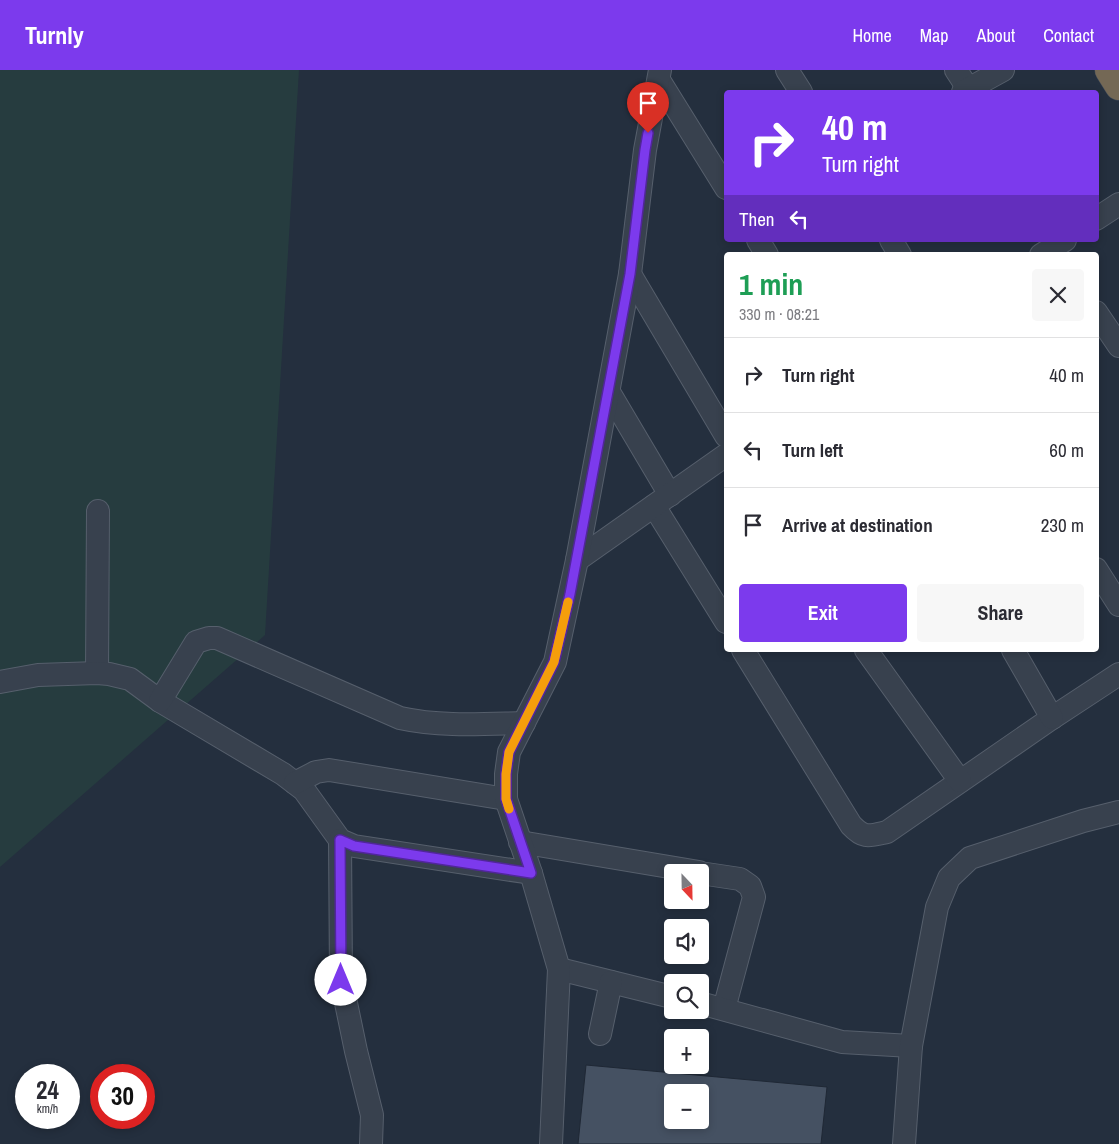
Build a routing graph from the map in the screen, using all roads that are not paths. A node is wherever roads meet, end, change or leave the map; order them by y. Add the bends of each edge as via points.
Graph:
1 (787, 70) edge
2 (956, 70) edge
3 (1003, 70) edge
4 (1109, 70) edge
5 (660, 75) edge
6 (1119, 86) edge
7 (800, 90) edge
8 (966, 90) edge
9 (968, 90) edge
10 (724, 185) edge
11 (1119, 204) edge
12 (1099, 217) edge
13 (630, 274) junction
14 (1099, 316) edge
15 (1119, 346) edge
16 (609, 392) junction
17 (724, 433) edge
18 (724, 456) edge
19 (662, 500) junction
20 (98, 511) dead end
21 (578, 560) junction
22 (1099, 574) edge
23 (1119, 605) edge
24 (724, 618) edge
25 (744, 652) edge
26 (867, 652) edge
27 (1014, 652) edge
28 (97, 674) junction
29 (1119, 674) edge
30 (0, 682) edge
31 (160, 701) junction
32 (1052, 718) junction
33 (524, 723) junction
34 (960, 781) junction
35 (295, 783) junction
36 (506, 799) junction
37 (1119, 812) edge
38 (340, 840) junction
39 (520, 842) junction
40 (664, 867) edge
41 (531, 873) junction
42 (709, 875) edge
43 (558, 969) junction
44 (611, 982) junction
45 (664, 994) edge
46 (709, 1005) edge
47 (724, 1009) junction
48 (600, 1034) dead end
49 (911, 1046) junction
50 (371, 1144) edge
51 (551, 1144) edge
52 (904, 1144) edge

1 - 7 street
2 - 8 street
3 - 9 street
4 - 6 highway
5 - 10 street
5 - 13 street via 645,150
11 - 12 street
13 - 16 street
13 - 17 street
14 - 15 street
16 - 19 street
16 - 21 street
18 - 19 street
19 - 21 street
19 - 24 street
20 - 28 street
21 - 33 street via 554,662
22 - 23 street
25 - 34 street via 859,833 866,837 887,832
26 - 34 street
27 - 32 street
28 - 30 street via 38,675
28 - 31 street via 130,679
29 - 32 street
31 - 33 street via 196,642 217,638 400,718 451,725
31 - 35 street
32 - 34 street
33 - 36 street via 509,752
35 - 36 street via 316,772 329,770
35 - 38 street via 304,790
36 - 39 street
37 - 49 street via 970,858 949,878 937,907
38 - 41 street via 354,846
38 - 50 street via 341,980 372,1115
39 - 40 street
39 - 41 street
41 - 43 street
42 - 47 street via 740,880 750,886 754,897
43 - 44 street
43 - 51 street
44 - 45 street
44 - 48 street
46 - 47 street
47 - 49 street via 842,1042
49 - 52 street

